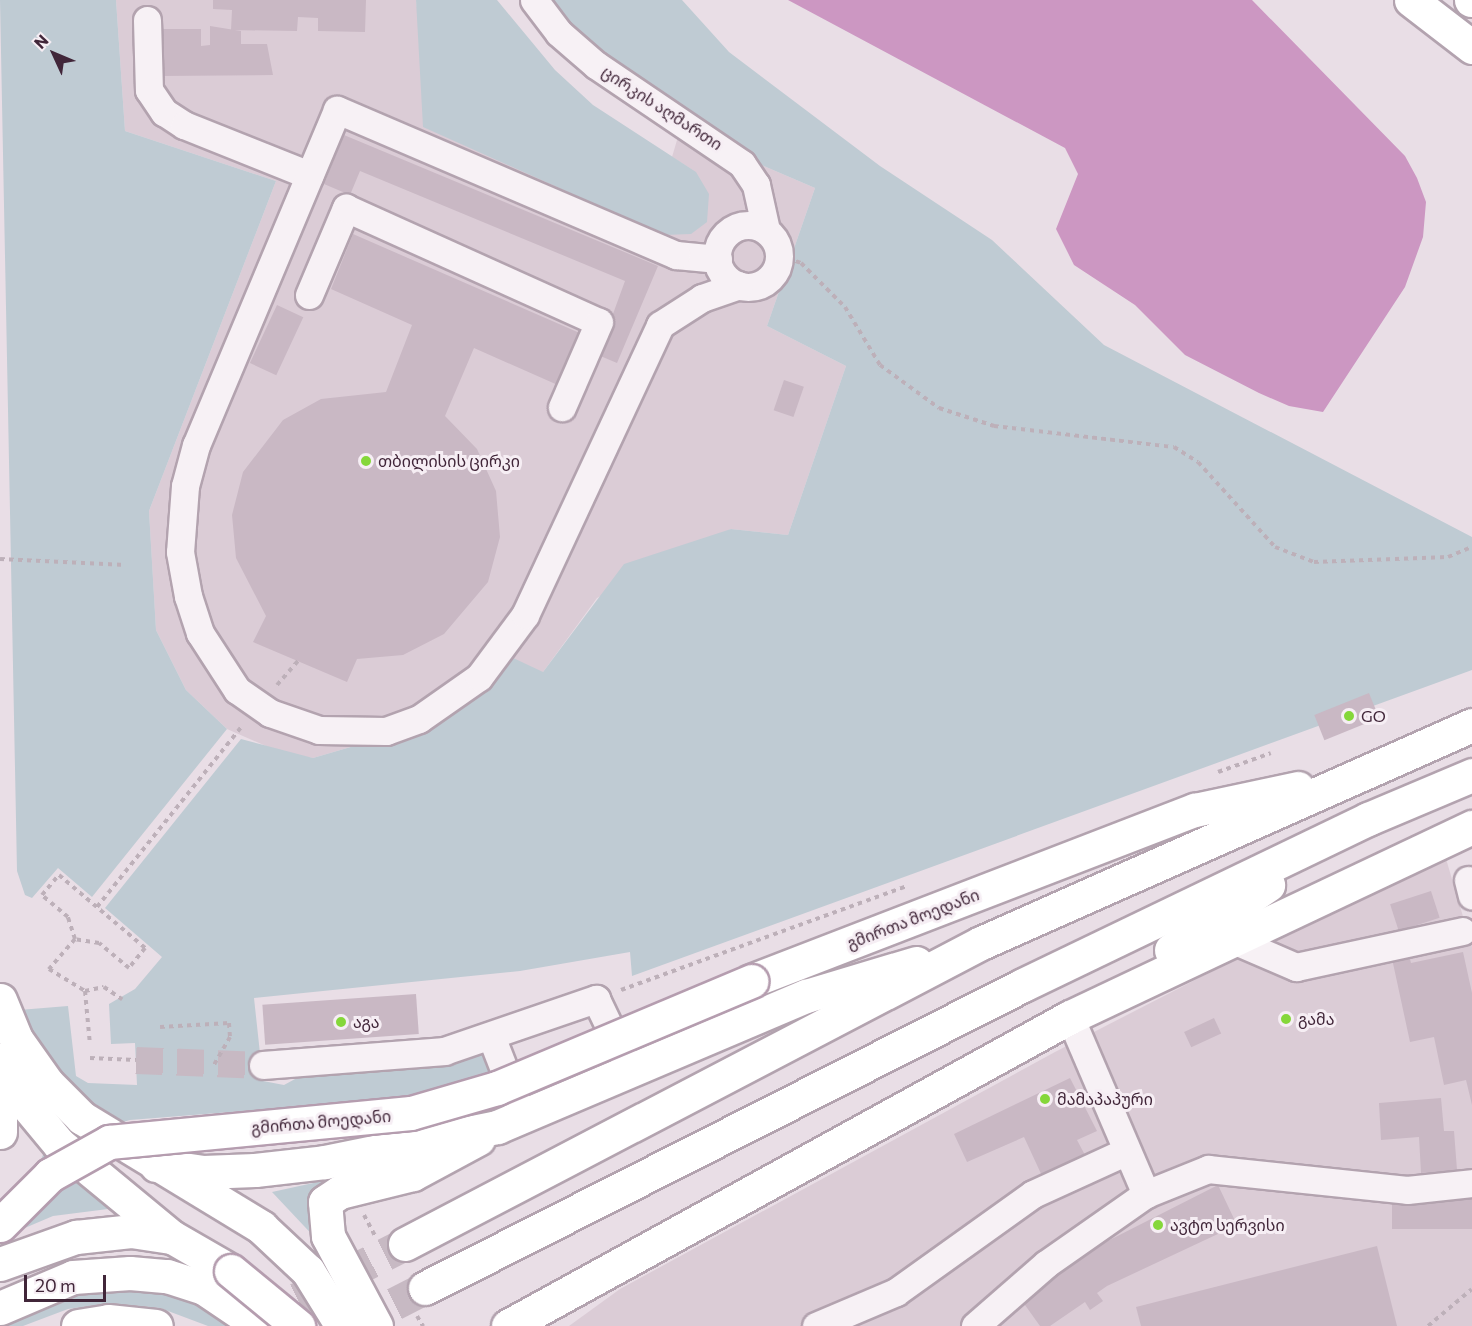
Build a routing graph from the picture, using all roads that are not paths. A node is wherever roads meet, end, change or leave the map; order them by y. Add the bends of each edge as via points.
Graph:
1 (534, 0) edge
2 (1411, 0) edge
3 (147, 20) dead end
4 (1472, 47) edge
5 (309, 175) junction
6 (766, 230) junction
7 (718, 259) junction
8 (739, 285) junction
9 (309, 295) dead end
10 (562, 407) dead end
11 (1472, 725) edge
12 (1472, 775) edge
13 (1335, 783) junction
14 (1368, 819) junction
15 (1472, 827) edge
16 (1462, 932) dead end
17 (1217, 934) junction
18 (981, 943) junction
19 (1023, 986) junction
20 (0, 1000) edge
21 (1070, 1017) junction
22 (491, 1036) junction
23 (0, 1060) edge
24 (263, 1065) tunnel mouth
25 (630, 1070) junction
26 (0, 1081) edge
27 (510, 1123) junction
28 (0, 1132) edge
29 (1127, 1151) junction
30 (156, 1165) junction
31 (1472, 1183) edge
32 (1146, 1194) junction
33 (0, 1224) edge
34 (172, 1237) junction
35 (405, 1244) tunnel mouth
36 (0, 1264) edge
37 (425, 1288) tunnel mouth
38 (0, 1308) edge
39 (78, 1326) edge
40 (156, 1326) edge
41 (260, 1326) edge
42 (298, 1326) edge
43 (342, 1326) edge
44 (376, 1326) edge
45 (508, 1326) edge
46 (816, 1326) edge
47 (975, 1326) edge

1 - 6 street, ცირკის აღმართი via 559,33 596,65 742,164 763,205
2 - 4 main road
3 - 5 street via 149,90 164,112 184,125
5 - 7 street via 337,110 676,255
5 - 8 street via 196,445 180,519 180,552 200,633 230,681 270,712 319,730 386,731 418,719 479,677 525,615 660,325 702,298
6 - 7 street via 737,227 722,240
6 - 8 street via 779,255 767,280
7 - 8 street via 724,276
9 - 10 street via 346,208 599,322
11 - 13 main road
12 - 14 main road
13 - 18 main road, გმირთა მოედანი
13 - 33 main road, გმირთა მოედანი, bridge via 1195,810 751,981 497,1088 411,1113 109,1142 50,1175
14 - 17 main road
14 - 19 main road
15 - 17 main road via 1354,880
16 - 17 street via 1296,967
17 - 19 main road
17 - 21 main road
18 - 25 main road, გმირთა მოედანი via 806,996
18 - 35 main road, გმირთა მოედანი
19 - 37 main road
20 - 30 main road, გმირთა მოედანი via 16,1040 47,1083 82,1118
21 - 29 street
21 - 45 main road via 690,1221
22 - 24 street via 444,1051
22 - 25 street via 596,999
22 - 27 street
23 - 34 main road via 10,1084 59,1144
25 - 27 main road, გმირთა მოედანი
26 - 28 main road
27 - 30 main road, გმირთა მოედანი via 255,1170 204,1172
27 - 44 main road via 413,1174 340,1192 325,1202 328,1236
29 - 32 street
29 - 46 street via 1033,1194 896,1292
30 - 43 main road, გმირთა მოედანი via 252,1221 290,1251
31 - 32 street via 1407,1190 1208,1169
32 - 47 street via 1046,1263
34 - 36 main road via 131,1231 76,1237
34 - 42 main road, bridge via 231,1271
38 - 41 main road via 73,1277 113,1271 167,1276 204,1288
39 - 40 main road via 108,1322

